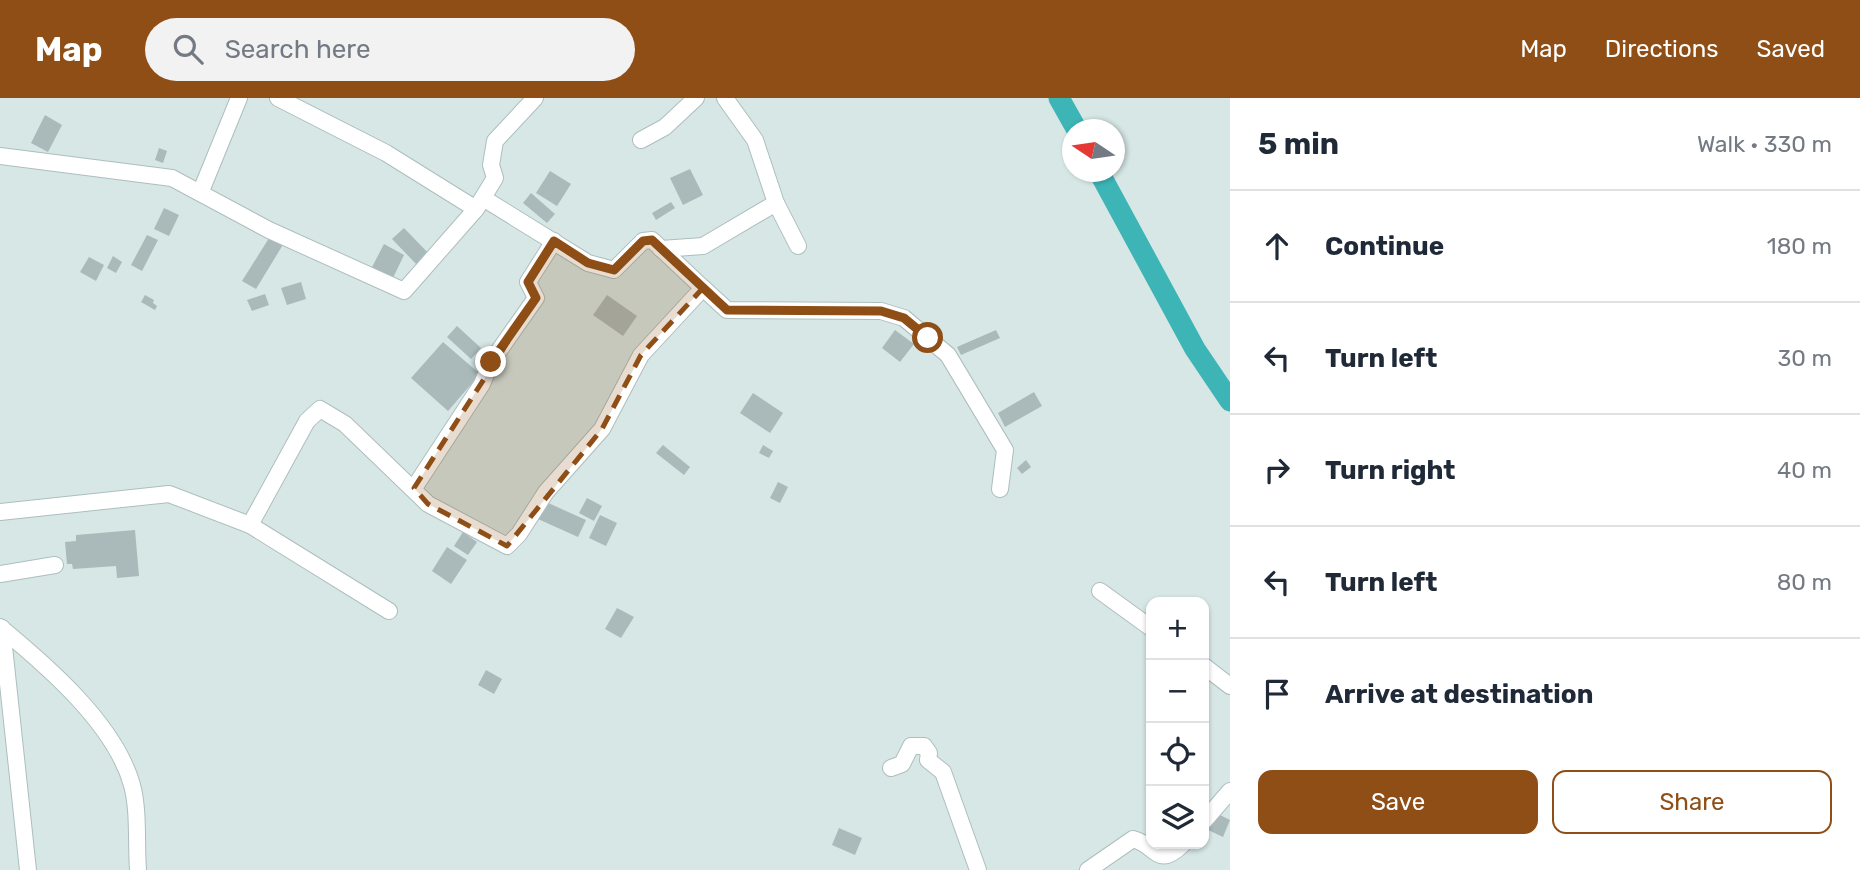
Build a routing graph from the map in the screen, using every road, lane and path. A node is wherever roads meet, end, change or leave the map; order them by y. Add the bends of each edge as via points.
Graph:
1 (239, 98) edge
2 (278, 98) edge
3 (535, 98) edge
4 (696, 98) edge
5 (724, 98) edge
6 (641, 140) dead end
7 (0, 156) edge
8 (201, 191) junction
9 (480, 203) junction
10 (776, 203) junction
11 (554, 241) junction
12 (797, 246) dead end
13 (661, 249) junction
14 (703, 288) junction
15 (414, 488) junction
16 (1000, 489) dead end
17 (0, 512) edge
18 (250, 525) junction
19 (55, 565) dead end
20 (0, 574) edge
21 (1100, 591) dead end
22 (389, 611) dead end
23 (1146, 624) edge
24 (1, 627) edge
25 (1209, 671) edge
26 (1230, 687) edge
27 (891, 768) dead end
28 (1230, 791) edge
29 (1209, 815) edge
30 (1146, 845) edge
31 (1149, 849) edge
32 (1178, 849) edge
33 (28, 870) edge
34 (138, 870) edge
35 (978, 870) edge
36 (1088, 870) edge

1 - 8 street
2 - 9 street
3 - 9 street via 495,141 491,165 495,178
4 - 6 street via 665,127
5 - 10 street via 755,140
7 - 8 street via 172,178
8 - 9 street via 269,230 404,291
9 - 11 street
10 - 12 street
10 - 13 street via 703,246
11 - 13 street via 588,263 614,270 643,241 652,240
11 - 15 street via 528,282 536,298
13 - 14 street
14 - 15 street via 642,355 602,429 546,492 507,546 428,504
14 - 16 street via 727,310 881,311 904,318 948,355 1004,450
15 - 18 street via 345,424 320,409 300,433
17 - 18 street via 169,494
18 - 22 street
19 - 20 street
21 - 23 street
24 - 33 street
24 - 34 street via 73,695 124,762 133,788
25 - 26 street
27 - 35 street via 902,764 911,746 924,747 928,760 943,772
28 - 29 street
30 - 36 street via 1133,839
31 - 32 street via 1164,858

